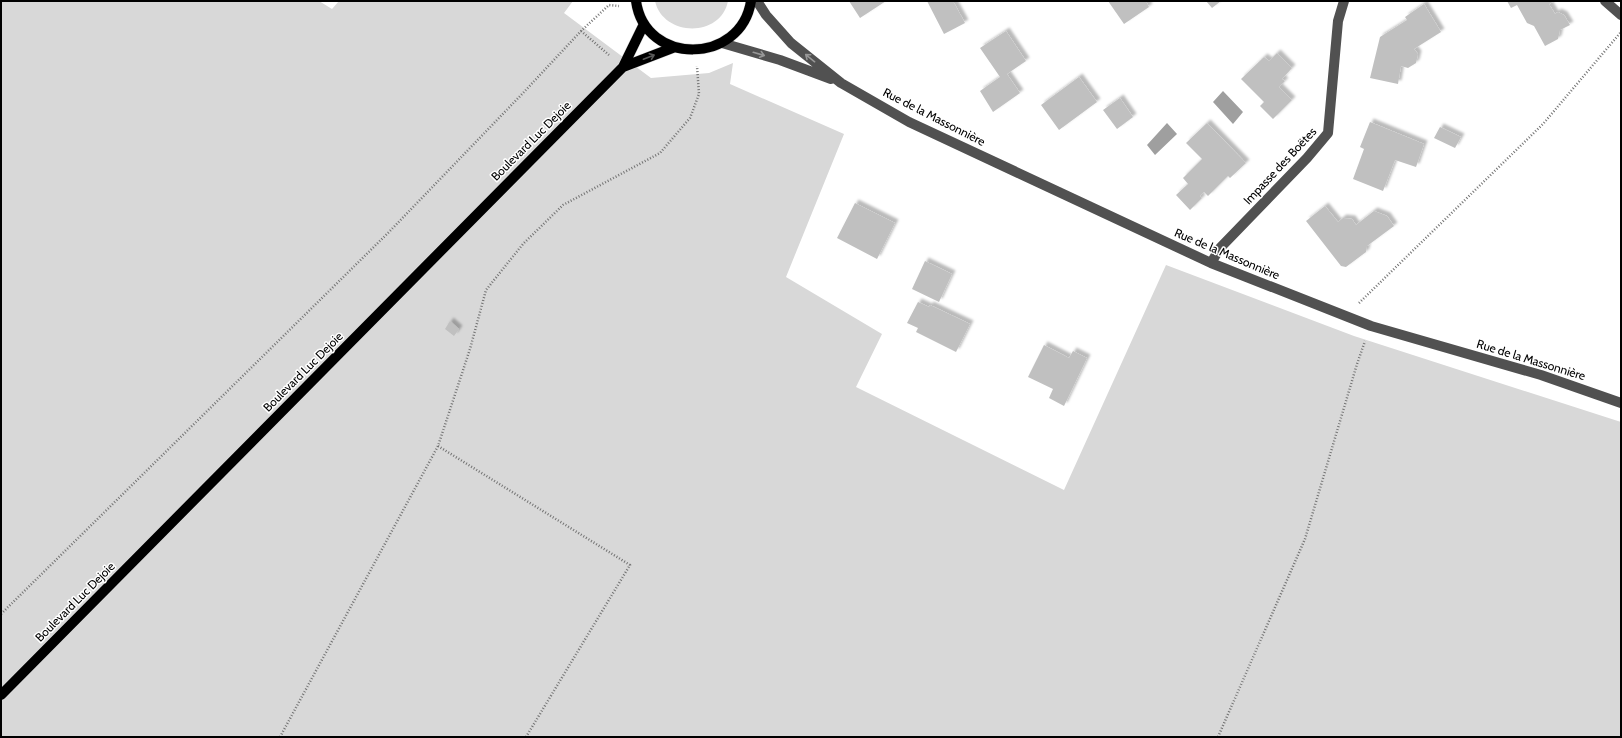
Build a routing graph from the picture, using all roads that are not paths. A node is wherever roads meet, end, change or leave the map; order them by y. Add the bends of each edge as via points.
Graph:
1 (751, 1) edge
2 (757, 1) edge
3 (1344, 1) edge
4 (1606, 1) edge
5 (637, 5) edge
6 (1621, 15) edge
7 (644, 24) junction
8 (722, 43) junction
9 (675, 47) junction
10 (623, 67) junction
11 (841, 83) junction
12 (1211, 263) junction
13 (1621, 402) edge
14 (1, 695) edge

1 - 8 main road via 744,22
11 -> 2 street, Rue de la Massonnière via 791,43
3 - 12 street, Impasse des Boëtes via 1338,21 1328,133 1220,248
4 - 6 street
5 - 7 main road
7 - 9 main road via 663,42
7 - 10 main road, Boulevard Luc Dejoie
8 - 9 main road via 697,50
8 -> 11 street, Rue de la Massonnière via 780,60
10 -> 9 main road, Boulevard Luc Dejoie
10 - 14 main road, Boulevard Luc Dejoie
11 - 12 street, Rue de la Massonnière via 909,122
12 - 13 street, Rue de la Massonnière via 1371,326 1541,375

